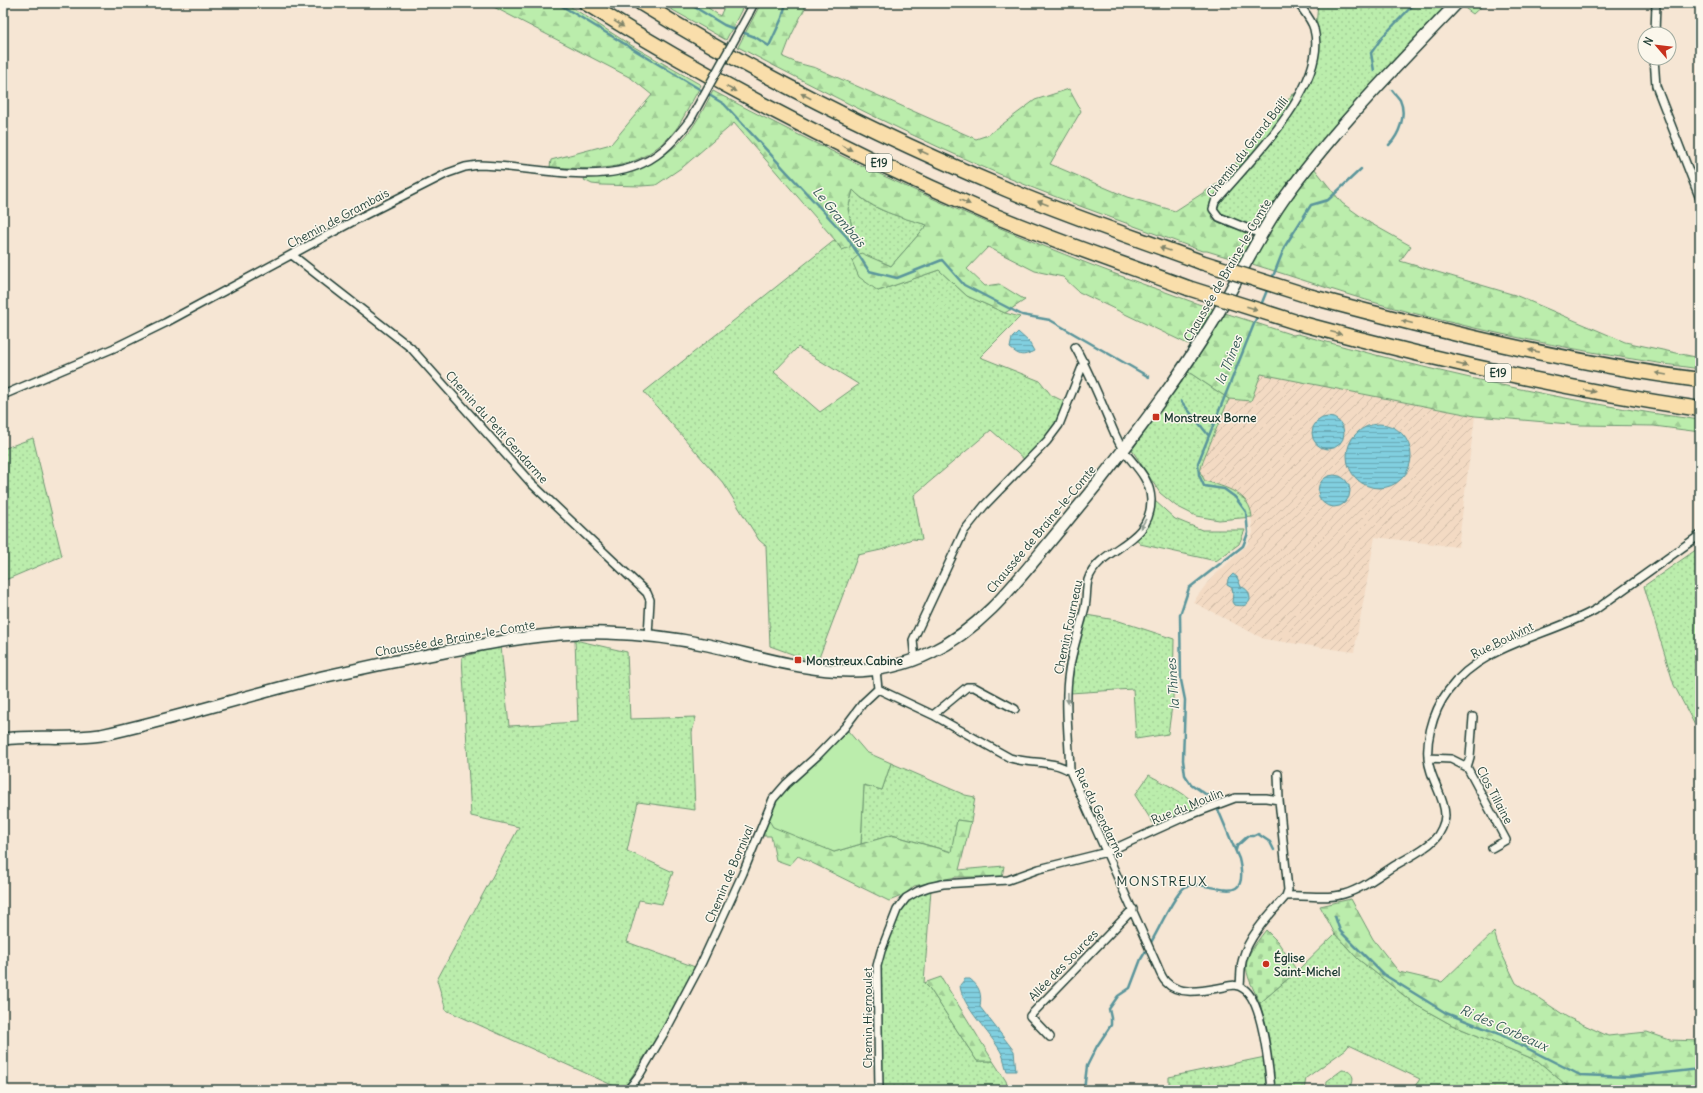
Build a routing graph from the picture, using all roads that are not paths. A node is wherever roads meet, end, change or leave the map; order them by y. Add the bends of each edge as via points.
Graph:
1 (586, 3) edge
2 (641, 3) edge
3 (754, 3) edge
4 (1298, 3) edge
5 (1457, 3) edge
6 (1656, 3) edge
7 (1655, 26) edge
8 (1655, 66) edge
9 (1698, 187) edge
10 (1700, 199) edge
11 (1261, 234) junction
12 (292, 255) junction
13 (1075, 347) dead end
14 (1084, 362) junction
15 (1700, 380) edge
16 (3, 395) edge
17 (1700, 409) edge
18 (1123, 450) junction
19 (1700, 535) edge
20 (648, 636) junction
21 (915, 660) junction
22 (876, 670) junction
23 (878, 689) junction
24 (1015, 709) dead end
25 (933, 715) junction
26 (1473, 717) dead end
27 (3, 739) edge
28 (1428, 758) junction
29 (1467, 767) junction
30 (1070, 771) junction
31 (1278, 774) dead end
32 (1279, 800) junction
33 (1492, 848) dead end
34 (1107, 852) junction
35 (1286, 896) junction
36 (1132, 909) junction
37 (1240, 986) junction
38 (1050, 1037) dead end
39 (628, 1090) edge
40 (879, 1090) edge
41 (1271, 1090) edge

1 -> 17 highway, E19, bridge via 729,88 809,130 900,174 1093,254 1298,323 1394,349 1584,390
15 -> 2 highway, E19, bridge via 1589,362 1403,322 1201,262 1014,192 912,147 815,100
3 - 12 street, Chemin de Grambais, bridge via 690,120 676,138 643,164 620,170 579,174 492,165 465,167 363,216
4 - 11 street, Chemin du Grand Bailli via 1314,27 1315,33 1309,76 1292,109 1253,160 1214,202 1213,209 1219,218
5 - 11 main road, Chaussée de Braine-le-Comte via 1394,68 1326,145 1280,203
6 - 7 street
8 - 9 street via 1656,86
9 - 10 street
11 - 18 main road, Chaussée de Braine-le-Comte via 1214,320
12 - 16 street, Chemin de Grambais via 114,348
12 - 20 street, Chemin du Petit Gendarme via 410,348 531,483 647,593 650,600
13 - 14 street
14 - 18 street
14 - 21 street via 1058,425 1047,441 984,506 964,531 913,640
18 - 21 main road, Chaussée de Braine-le-Comte via 1029,567 988,612 952,641
18 -> 30 street, Chemin Fourneau via 1141,471 1149,487 1151,501 1145,523 1137,534 1097,564 1088,580 1085,605 1069,671
19 - 28 street, Rue Boulvint via 1595,610 1579,619 1508,647 1468,669 1458,678 1437,710
20 - 22 main road, Chaussée de Braine-le-Comte via 702,644 816,669 842,672
20 - 27 main road, Chaussée de Braine-le-Comte via 569,633 499,641 323,677 100,735
21 - 22 main road, Chaussée de Braine-le-Comte
22 - 23 street
23 - 25 street, Rue du Gendarme
23 - 39 street, Chemin de Bornival via 840,732 773,799 744,873 702,962 660,1041
24 - 25 street via 974,687 967,687
25 - 30 street, Rue du Gendarme via 1010,758 1024,762 1061,765
26 - 29 street, Clos Tillaine
28 - 29 street, Clos Tillaine via 1451,759
28 - 35 street, Rue Boulvint via 1445,813 1436,838 1354,891 1339,895
29 - 33 street, Clos Tillaine via 1506,840
30 - 34 street, Rue du Gendarme
31 - 32 street
32 - 34 street, Rue du Moulin via 1235,798 1182,818
32 - 35 street via 1288,890
34 - 36 street, Rue du Gendarme
34 - 40 street, Chemin Hiernoulet via 1039,869 1008,880 960,882 929,887 906,898 897,910 877,966
35 - 37 street via 1258,929 1246,948 1242,959
36 - 37 street, Rue du Gendarme via 1163,978 1172,987 1179,990 1202,990
36 - 38 street, Allée des Sources via 1030,1016
37 - 41 street via 1251,999 1263,1030

